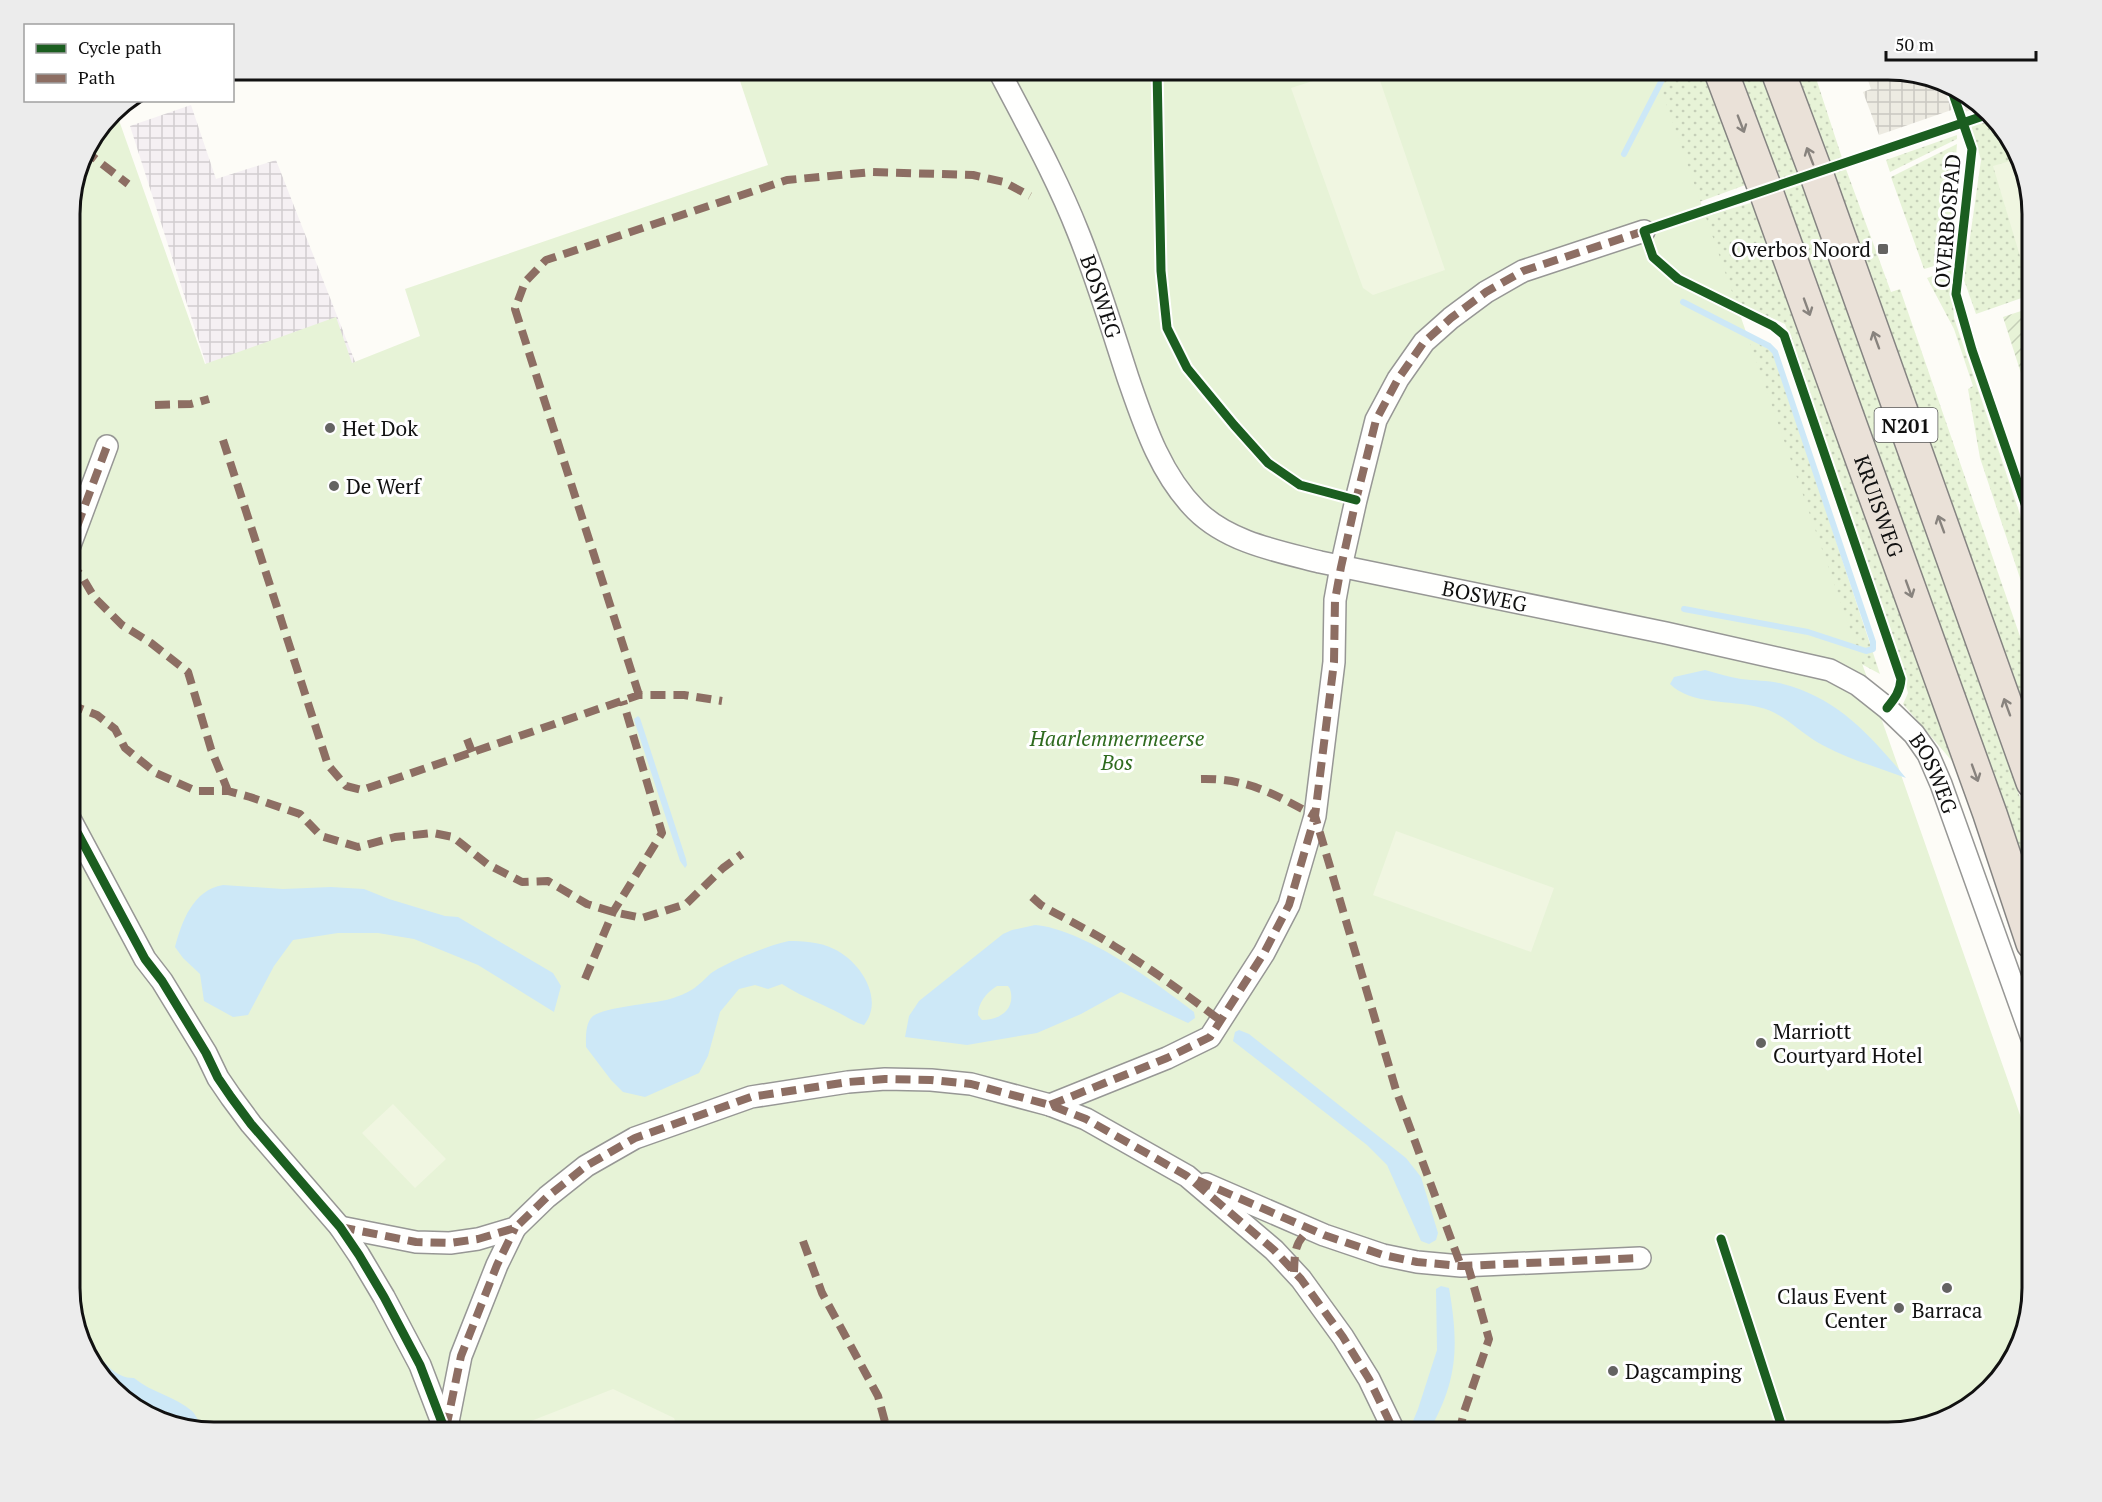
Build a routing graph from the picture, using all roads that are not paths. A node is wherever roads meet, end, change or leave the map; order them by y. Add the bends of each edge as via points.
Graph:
1 (1004, 80) edge
2 (1724, 80) edge
3 (1781, 80) edge
4 (1644, 231) dead end
5 (107, 446) dead end
6 (80, 518) edge
7 (1341, 567) junction
8 (2022, 751) edge
9 (80, 838) edge
10 (2022, 911) edge
11 (2022, 1010) edge
12 (1050, 1105) junction
13 (1187, 1176) junction
14 (340, 1227) junction
15 (515, 1228) junction
16 (1640, 1258) dead end
17 (442, 1422) edge
18 (448, 1422) edge
19 (1390, 1422) edge

1 - 7 street, BOSWEG via 1079,233 1143,422 1166,472 1196,510 1228,534
2 -> 10 highway, KRUISWEG / N201
8 -> 3 highway, N201
4 - 7 street via 1523,272 1486,292 1424,342 1376,420
5 - 6 street
7 - 11 street, BOSWEG via 1830,670 1858,685 1914,734 1928,754
7 - 12 street via 1315,816 1289,905 1264,953 1210,1037
9 - 14 street via 145,959 225,1088 250,1124
12 - 13 street via 1086,1119
12 - 15 street via 971,1084 895,1078 751,1097 635,1138 586,1166
13 - 16 street via 1324,1235 1417,1262 1461,1266
13 - 19 street via 1274,1250 1301,1279 1343,1337
14 - 15 street via 416,1242 450,1243
14 - 17 street via 420,1365
15 - 18 street via 461,1356

